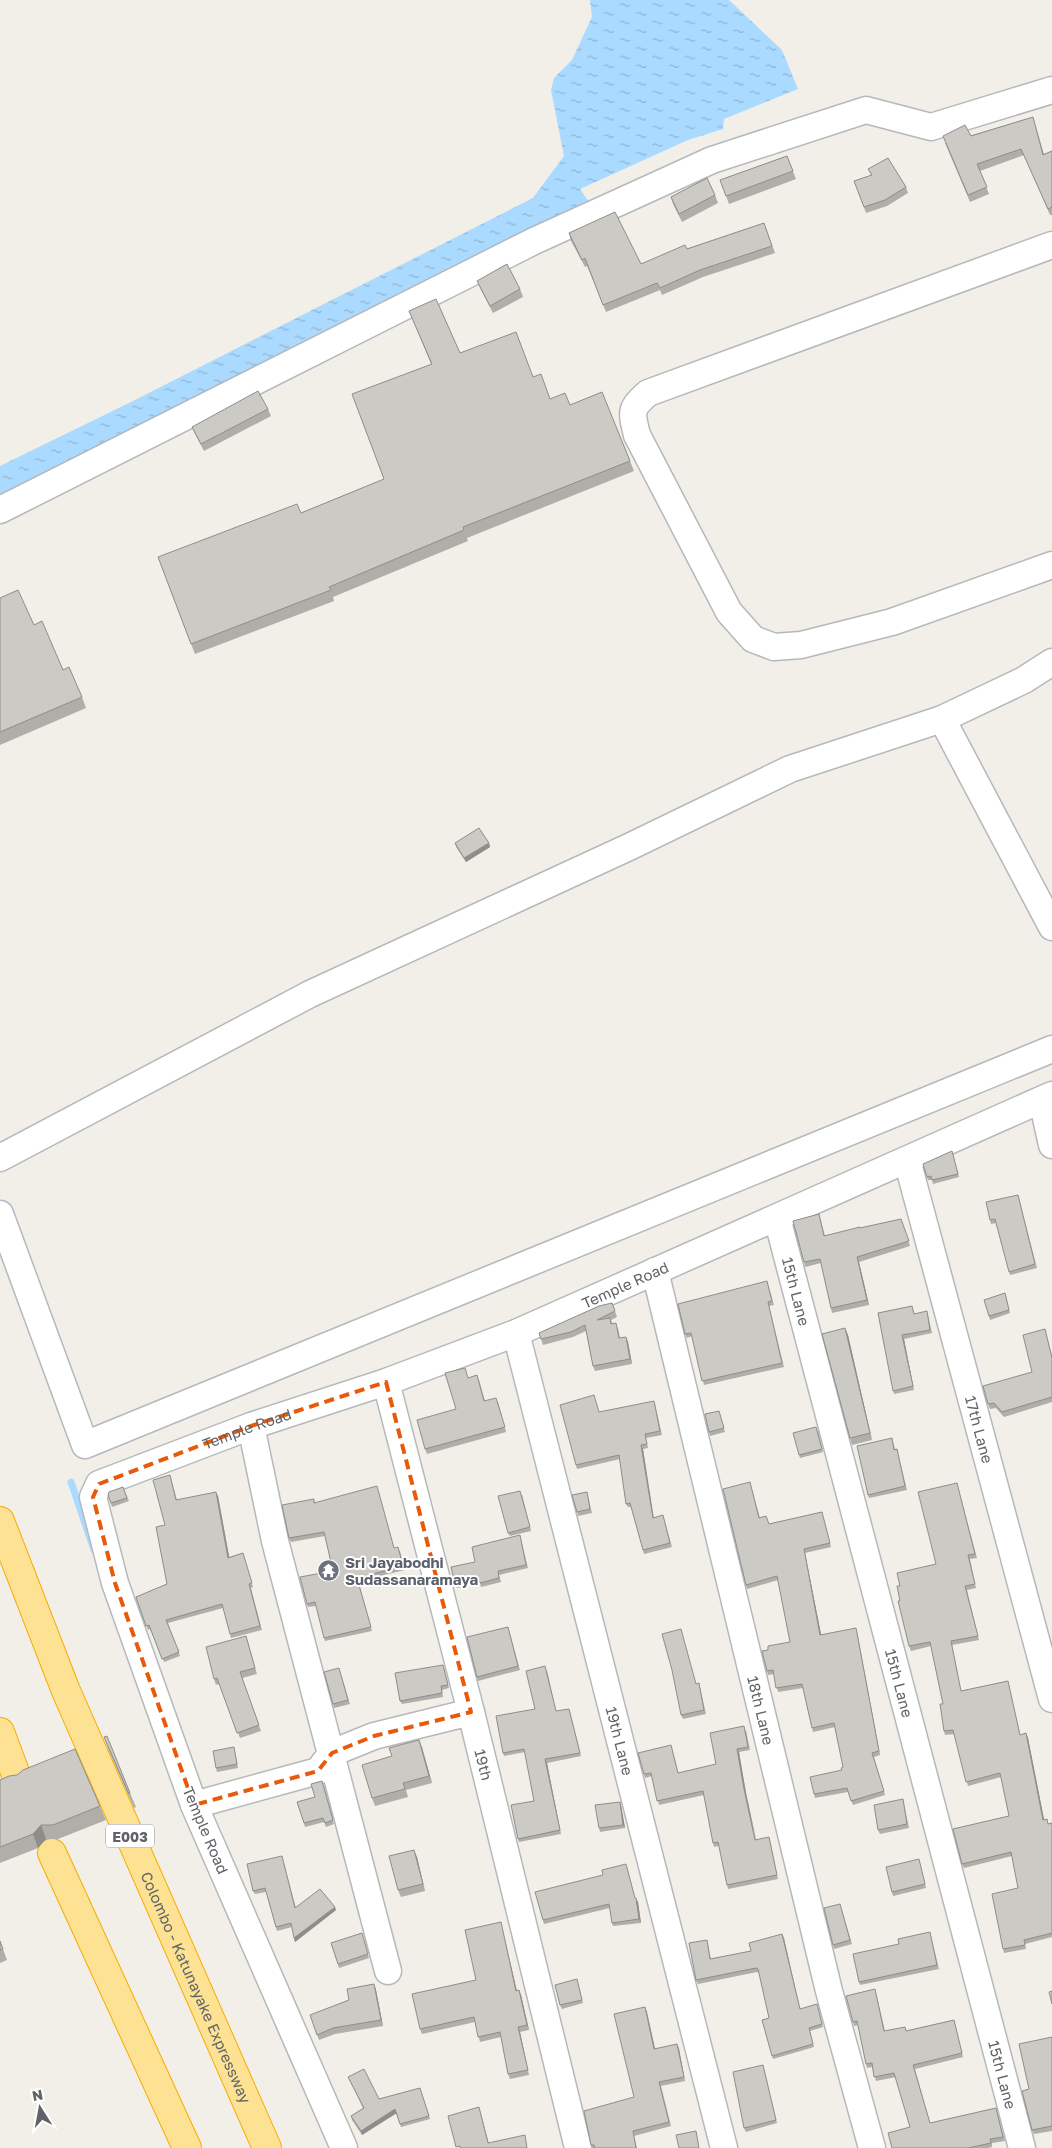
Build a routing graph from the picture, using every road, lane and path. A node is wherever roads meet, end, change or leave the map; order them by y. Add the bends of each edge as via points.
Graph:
1 (1052, 90) edge
2 (1052, 245) edge
3 (0, 510) edge
4 (1052, 565) edge
5 (1052, 662) edge
6 (942, 719) junction
7 (1052, 927) edge
8 (1052, 1049) edge
9 (1047, 1097) edge
10 (1052, 1145) edge
11 (0, 1158) edge
12 (907, 1160) junction
13 (0, 1214) edge
14 (777, 1218) junction
15 (656, 1271) junction
16 (516, 1333) junction
17 (386, 1382) junction
18 (251, 1426) junction
19 (0, 1521) edge
20 (1052, 1699) edge
21 (471, 1712) junction
22 (0, 1732) edge
23 (332, 1754) junction
24 (16, 1774) edge
25 (194, 1805) junction
26 (52, 1853) dead end
27 (388, 1971) dead end
28 (187, 2148) edge
29 (267, 2148) edge
30 (344, 2148) edge
31 (578, 2148) edge
32 (724, 2148) edge
33 (872, 2148) edge
34 (1022, 2148) edge

1 - 3 street via 931,127 866,110 712,160 534,241
2 - 4 street via 648,393 635,405 632,415 637,434 729,612 753,639 774,647 810,642 892,622
5 - 6 street via 1024,680
6 - 7 street
6 - 11 street via 790,769 310,994
8 - 13 street via 85,1445
9 - 10 street
9 - 12 street, Temple Road
12 - 14 street, Temple Road
12 - 20 street, 17th Lane
14 - 15 street, Temple Road
14 - 34 street, 15th Lane
15 - 16 street, Temple Road
15 - 33 street, 18th Lane via 827,1982
16 - 17 street, Temple Road
16 - 32 street, 19th Lane
17 - 18 street, Temple Road
17 - 21 street, 19th
18 - 23 street via 275,1541
18 - 25 street, Temple Road via 99,1484 93,1497 116,1583
19 - 29 highway, Colombo - Katunayake Expressway / E003 via 66,1691
21 - 23 street via 374,1736
21 - 31 street, 19th
22 - 24 highway
23 - 25 street via 318,1771
23 - 27 street
25 - 30 street, Temple Road
26 - 28 highway

